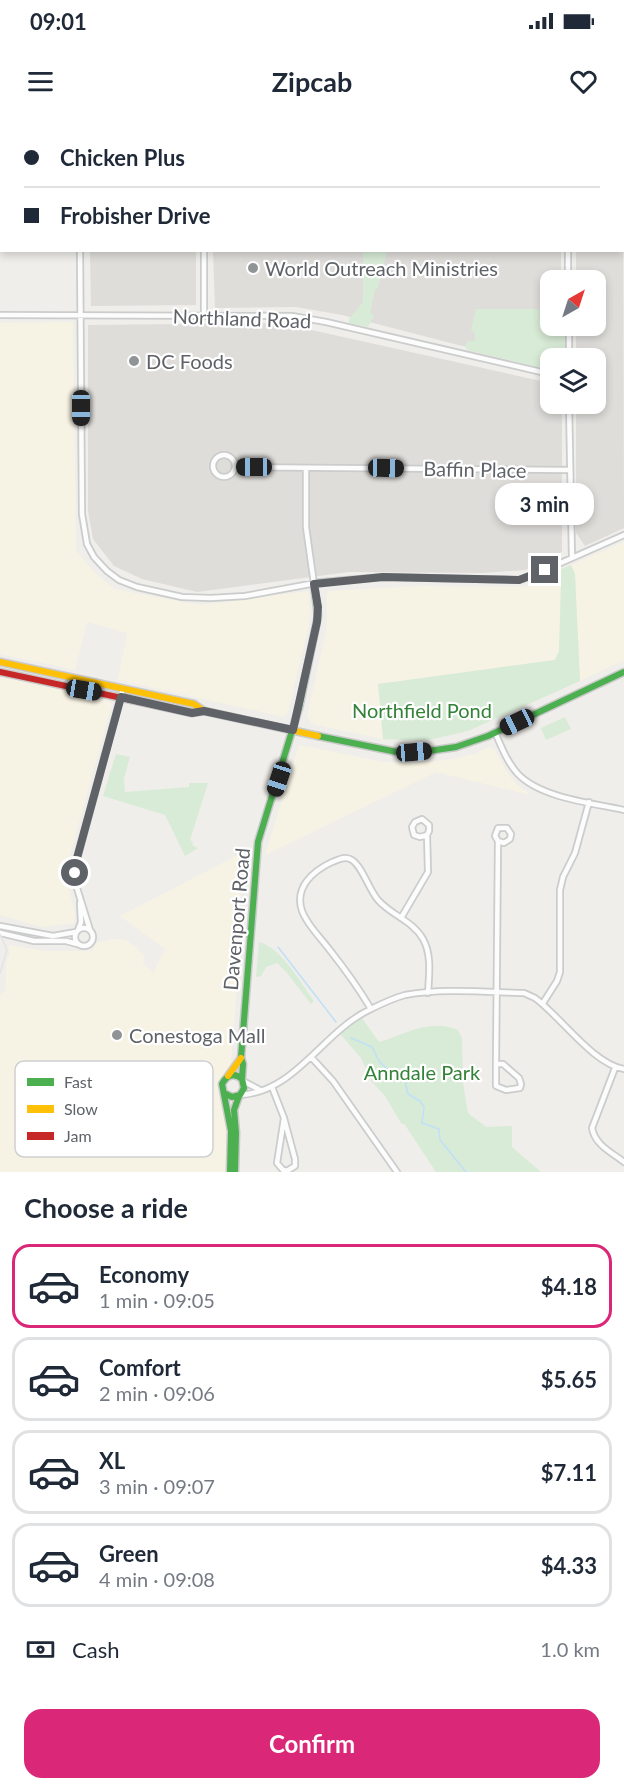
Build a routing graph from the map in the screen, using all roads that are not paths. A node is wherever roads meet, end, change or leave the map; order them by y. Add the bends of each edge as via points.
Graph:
1 (80, 252) edge
2 (204, 252) edge
3 (568, 252) edge
4 (568, 270) edge
5 (0, 315) edge
6 (204, 315) junction
7 (80, 316) junction
8 (540, 372) edge
9 (569, 414) edge
10 (235, 467) junction
11 (306, 468) junction
12 (570, 470) junction
13 (624, 535) edge
14 (572, 558) junction
15 (314, 584) junction
16 (0, 662) edge
17 (0, 672) edge
18 (624, 672) edge
19 (123, 688) junction
20 (121, 697) junction
21 (204, 711) junction
22 (293, 730) junction
23 (495, 732) junction
24 (589, 802) junction
25 (624, 810) edge
26 (427, 835) dead end
27 (498, 841) dead end
28 (80, 901) junction
29 (401, 918) junction
30 (0, 926) edge
31 (90, 930) junction
32 (77, 931) junction
33 (0, 933) edge
34 (77, 944) junction
35 (428, 993) junction
36 (495, 993) junction
37 (543, 1003) junction
38 (371, 1009) junction
39 (311, 1057) junction
40 (241, 1058) junction
41 (496, 1064) junction
42 (615, 1068) junction
43 (624, 1069) edge
44 (228, 1076) junction
45 (243, 1080) junction
46 (272, 1087) junction
47 (260, 1090) junction
48 (224, 1093) junction
49 (239, 1095) junction
50 (284, 1118) junction
51 (624, 1162) edge
52 (230, 1172) edge
53 (235, 1172) edge
54 (397, 1172) edge

1 - 7 street
2 - 6 street
3 - 4 street
5 - 7 street, Northland Road
6 - 7 street, Northland Road
6 - 8 street, Northland Road via 292,316
7 - 15 street via 82,514 87,544 101,564 118,580 200,598 245,596
9 - 12 street
10 - 10 street, Baffin Place via 234,460 226,455 218,457 213,465 215,472 224,477 232,474
10 - 11 street, Baffin Place
11 - 12 street, Baffin Place
11 - 15 street, Davenport Road via 306,527
12 - 14 street
13 - 14 street
14 - 15 street via 519,580 383,577
15 - 22 main road, Davenport Road via 317,622
16 - 19 main road
17 - 20 main road
18 - 23 main road
19 - 20 street
19 - 21 main road via 194,704
20 - 21 main road via 192,713
20 - 28 street via 77,858
21 - 22 main road
22 - 23 main road via 376,749 414,752 456,747
22 - 40 main road, Davenport Road via 258,842
23 - 24 street via 523,779 545,791
24 - 25 street
24 - 37 street via 560,890 560,972
26 - 29 street via 428,872
27 - 36 street
28 - 31 street
28 - 32 street via 81,922
29 - 35 street via 415,928 427,948
29 - 38 street via 379,902 351,859 339,859 310,875 300,896 303,914
30 - 32 street via 53,936
31 - 32 street
31 - 34 street via 91,944
32 - 34 street
33 - 34 street via 34,941
35 - 36 street
35 - 38 street via 403,996
36 - 37 street via 524,993
36 - 41 street
37 - 42 street
38 - 39 street via 352,1019
39 - 46 street
39 - 54 street via 333,1081
40 - 44 main road
40 - 45 main road, Davenport Road
41 - 41 street via 496,1086 506,1090 520,1088 519,1078 503,1064
42 - 43 street
42 - 51 street via 592,1128 599,1144
44 - 45 main road
44 - 48 main road via 222,1084
45 - 47 street
45 - 49 main road via 244,1088
46 - 47 street
46 - 50 street
47 - 49 street
48 - 49 main road via 229,1097
48 - 52 main road via 231,1131
49 - 53 main road via 234,1110
50 - 50 street via 278,1163 287,1171 295,1166 295,1160

